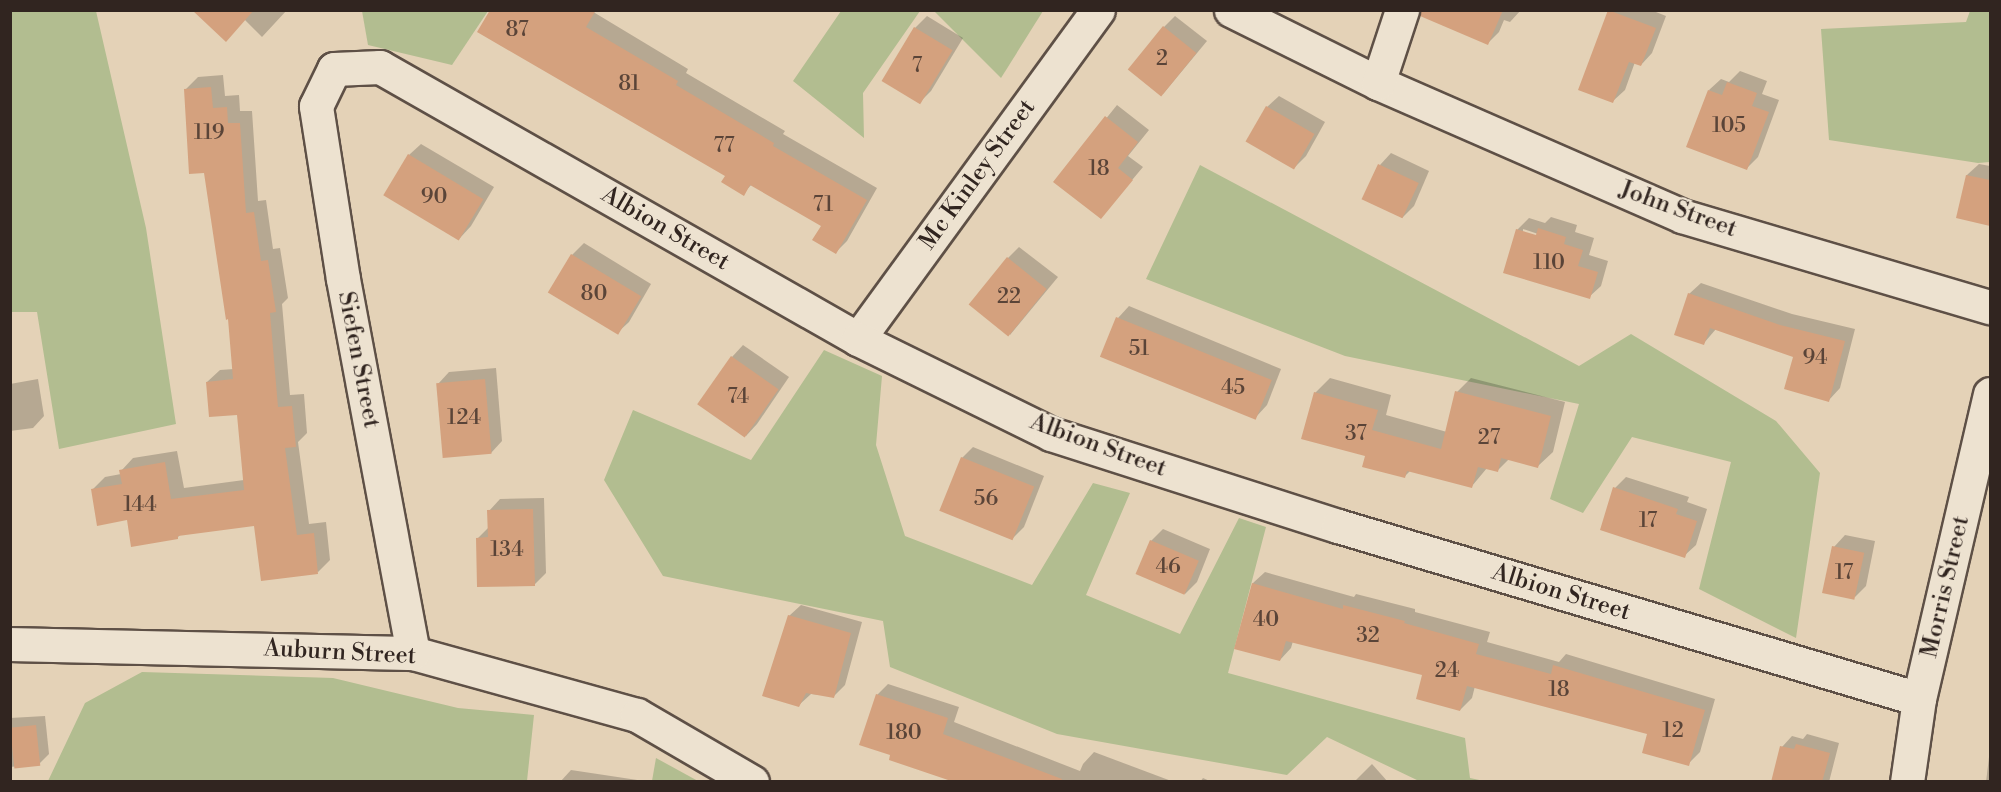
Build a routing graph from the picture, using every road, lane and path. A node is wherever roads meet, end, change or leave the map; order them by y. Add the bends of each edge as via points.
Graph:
1 (1098, 10) edge
2 (1232, 10) edge
3 (1402, 10) edge
4 (334, 69) joint
5 (1378, 83) junction
6 (1990, 307) edge
7 (858, 339) junction
8 (1990, 394) edge
9 (10, 644) edge
10 (413, 653) junction
11 (1920, 699) junction
12 (752, 782) edge
13 (1907, 782) edge

1 - 7 street, Mc Kinley Street
2 - 5 street, John Street
3 - 5 street
4 - 7 street, Albion Street via 380,67
4 - 10 street, Siefen Street via 316,106 343,279
5 - 6 street, John Street via 1682,216
7 - 11 street, Albion Street via 1051,434 1338,526
8 - 11 street, Morris Street
9 - 10 street, Auburn Street
10 - 12 street, Auburn Street via 637,715
11 - 13 street, Morris Street

